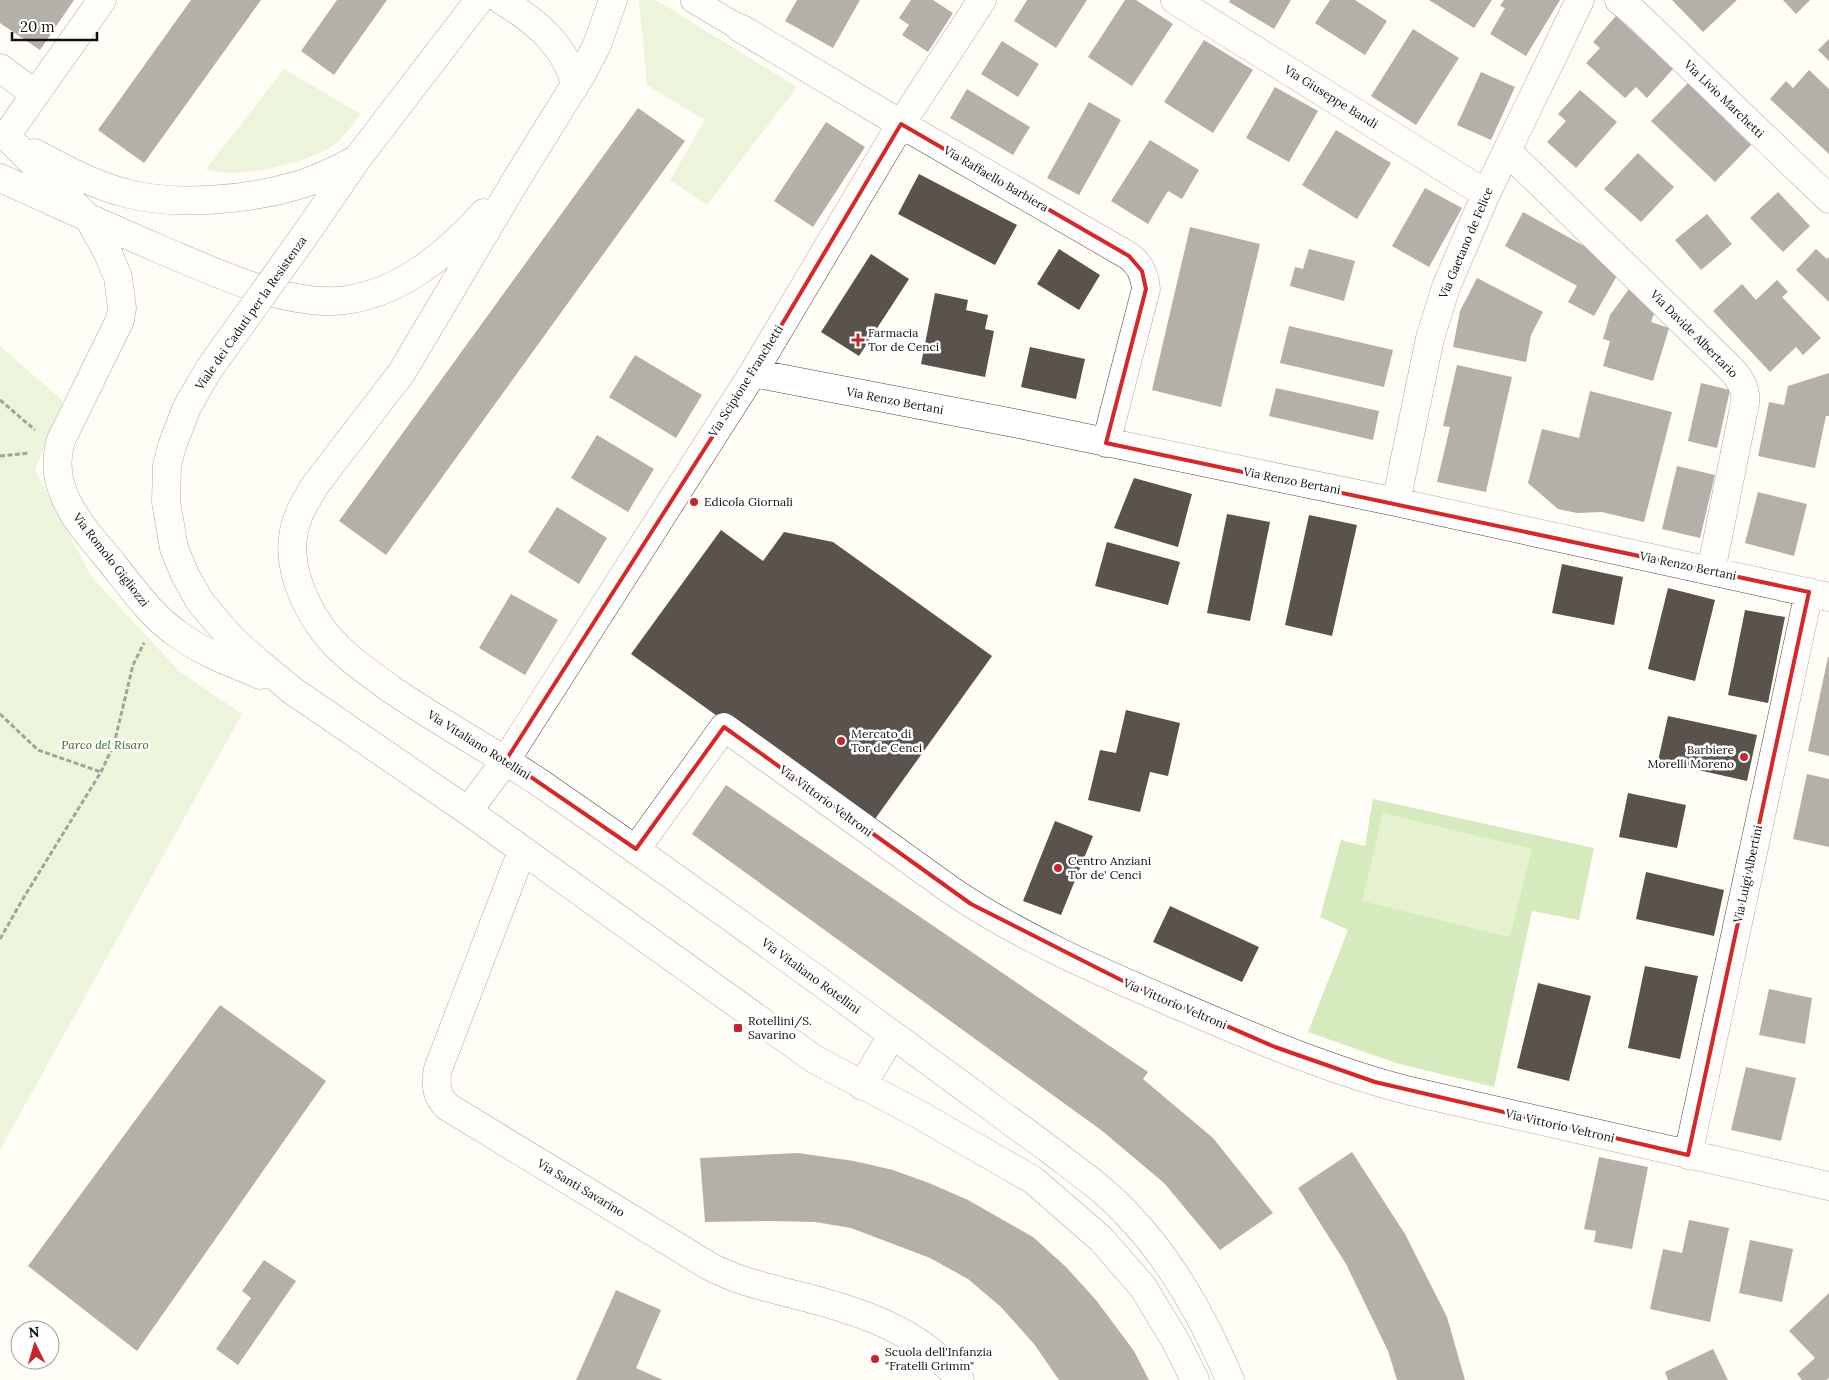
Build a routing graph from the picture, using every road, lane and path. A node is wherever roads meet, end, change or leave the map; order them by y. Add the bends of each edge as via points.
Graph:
1 (102, 0) edge
2 (479, 0) edge
3 (501, 0) edge
4 (613, 0) edge
5 (693, 0) edge
6 (982, 0) edge
7 (1175, 0) edge
8 (1580, 0) edge
9 (1619, 0) edge
10 (740, 28) joint
11 (0, 68) edge
12 (575, 85) junction
13 (35, 94) junction
14 (901, 124) junction
15 (3, 134) edge
16 (1507, 151) junction
17 (358, 159) junction
18 (519, 175) junction
19 (0, 178) edge
20 (1486, 194) junction
21 (1829, 199) edge
22 (89, 219) junction
23 (753, 373) junction
24 (0, 400) edge
25 (1106, 443) junction
26 (58, 450) junction
27 (1396, 502) junction
28 (1711, 572) junction
29 (1819, 595) edge
30 (157, 617) junction
31 (294, 691) junction
32 (0, 714) edge
33 (506, 760) junction
34 (101, 772) junction
35 (468, 811) junction
36 (636, 849) junction
37 (522, 851) junction
38 (0, 939) edge
39 (892, 1035) junction
40 (862, 1086) junction
41 (1688, 1155) junction
42 (1829, 1186) edge
43 (960, 1380) edge
44 (1195, 1380) edge
45 (1230, 1380) edge

1 - 13 street
2 - 17 street, Viale dei Caduti per la Resistenza
3 - 12 street via 529,19 556,45 568,63
4 - 12 street via 597,45
5 - 10 street, Via Raffaello Barbiera
6 - 14 street, Via Scipione Franchetti
7 - 20 street, Via Giuseppe Bandi
8 - 16 street, Via Gaetano de Felice
9 - 21 street, Via Livio Marchetti
10 - 14 street, Via Raffaello Barbiera
11 - 13 street
12 - 18 street
13 - 15 street
14 - 23 street, Via Scipione Franchetti
14 - 25 street, Via Raffaello Barbiera via 1129,256 1140,268 1146,290
15 - 17 street via 94,182 128,194 169,200 275,191 318,178
15 - 22 street, Via Romolo Gigliozzi
16 - 20 street, Via Gaetano de Felice
16 - 28 street, Via Davide Albertario via 1742,383 1746,399
17 - 31 street, Viale dei Caduti per la Resistenza, bridge via 209,369 178,427 167,466 167,510 174,548 192,589 232,639
18 - 22 street via 468,231 425,268 390,287 347,300 320,302 271,291
18 - 33 street, Via Vitaliano Rotellini via 402,372 316,484 299,514 292,540 294,564 304,597 315,618 338,647 378,680
19 - 22 street
20 - 27 street, Via Gaetano de Felice via 1437,313
22 - 26 street, Via Romolo Gigliozzi via 118,278 122,308 115,332
23 - 25 street, Via Renzo Bertani
23 - 33 street, Via Scipione Franchetti
24 - 26 path
25 - 27 street, Via Renzo Bertani
26 - 30 street, Via Romolo Gigliozzi via 62,490 77,520
27 - 28 street, Via Renzo Bertani
28 - 29 street, Via Renzo Bertani
29 - 41 street, Via Luigi Albertini
30 - 31 street, Via Romolo Gigliozzi via 188,641
30 - 34 path via 133,665 114,744
31 - 35 street
32 - 34 path via 38,750
33 - 35 street, Via Scipione Franchetti
33 - 36 street, Via Vitaliano Rotellini
34 - 38 path
35 - 37 street
36 - 39 street, Via Vitaliano Rotellini
36 - 41 street, Via Vittorio Veltroni via 724,727 970,904 1031,938 1121,980 1275,1047 1366,1079
37 - 40 street via 814,1058
37 - 43 street, Via Santi Savarino via 438,1069 437,1086 441,1101 709,1266 743,1281 814,1299 884,1323 925,1346
39 - 40 street
39 - 45 street, Via Vitaliano Rotellini via 1050,1150 1127,1213 1189,1296
40 - 44 street via 1033,1180 1094,1233 1143,1287
41 - 42 street, Via Vittorio Veltroni

